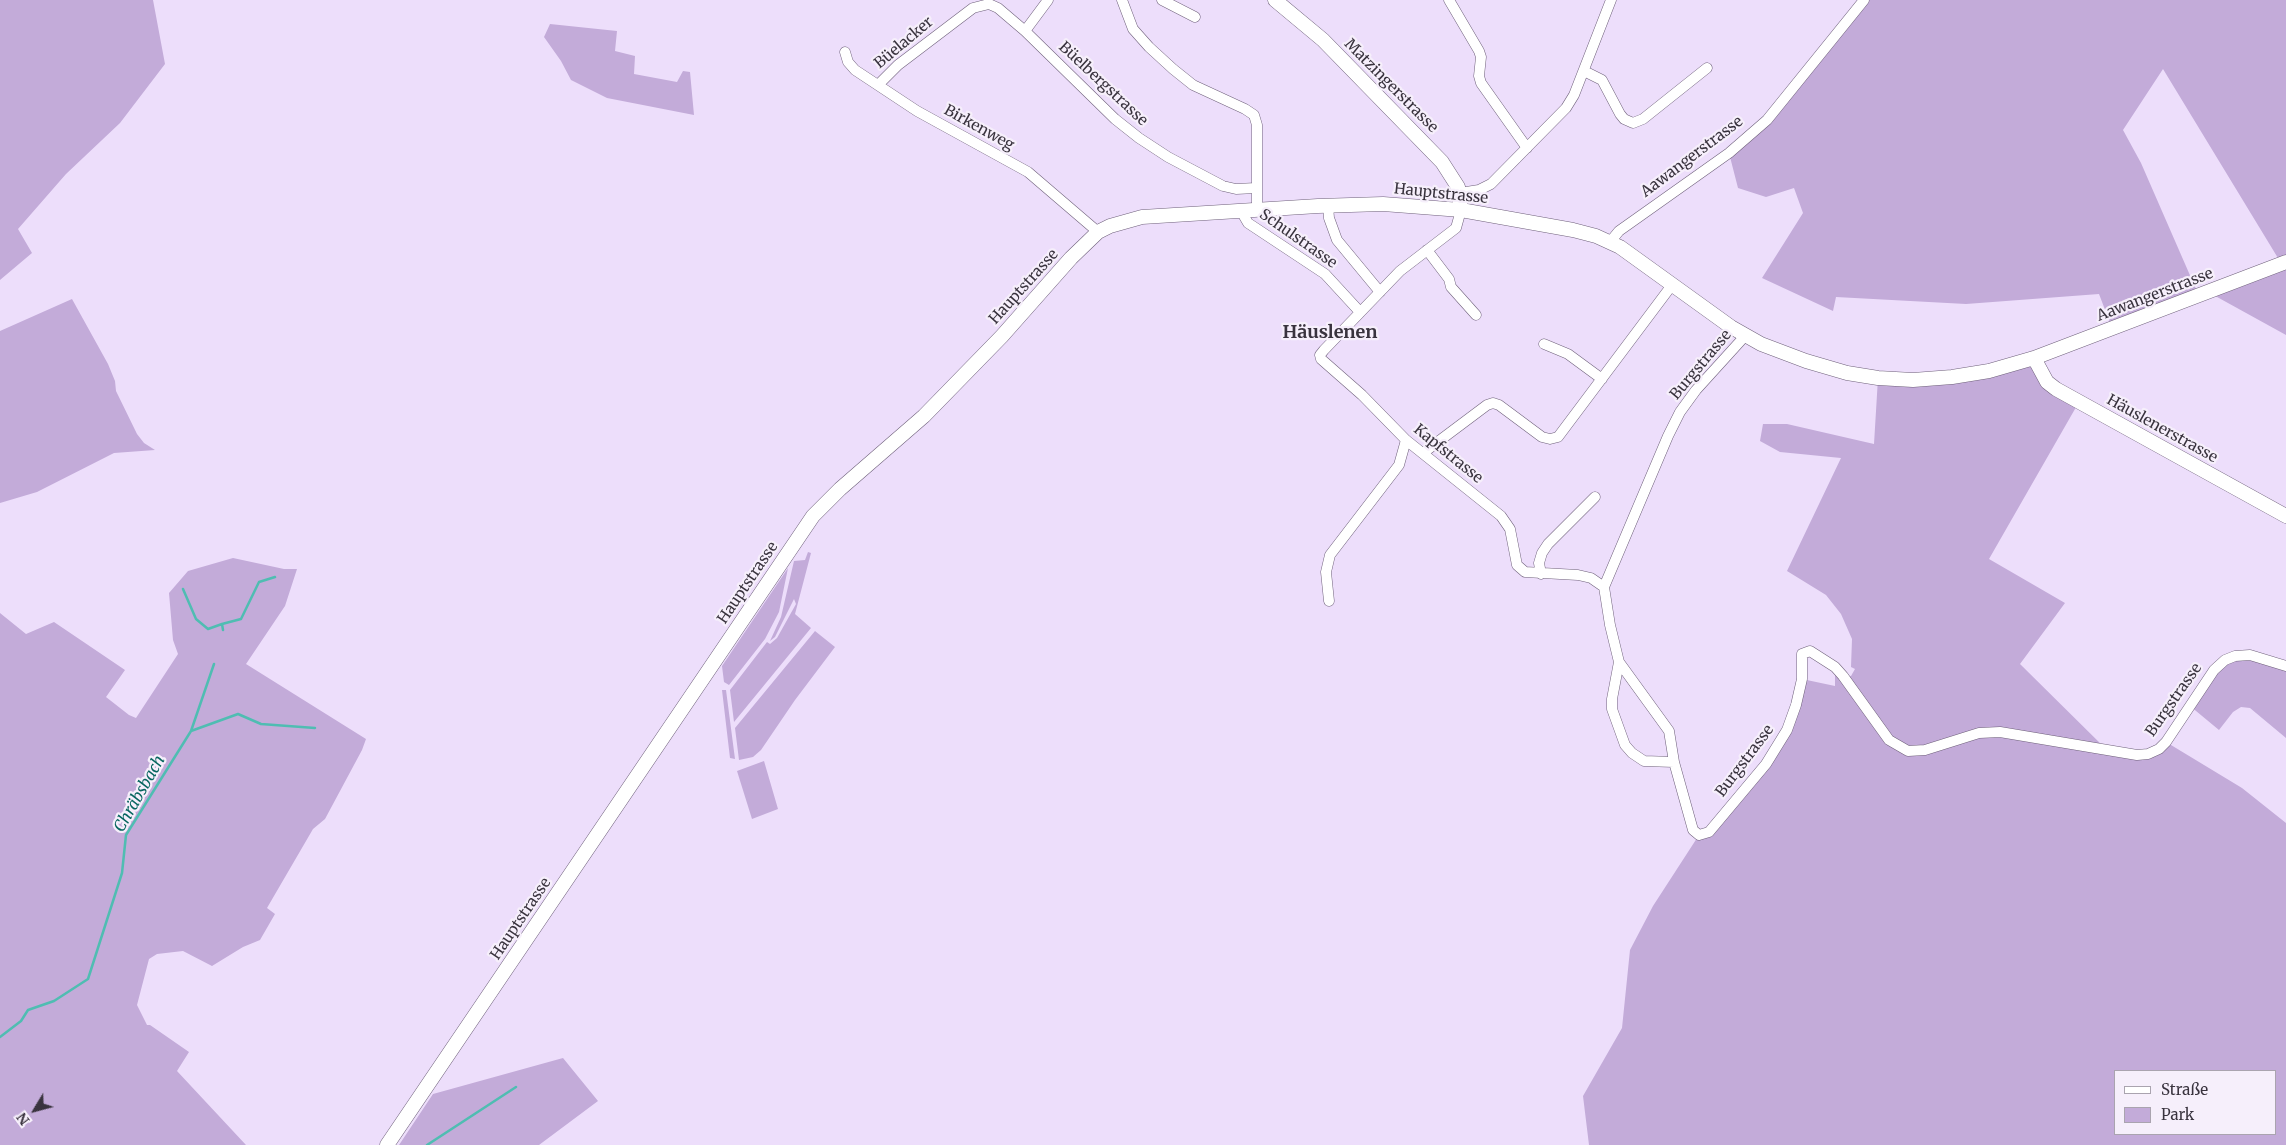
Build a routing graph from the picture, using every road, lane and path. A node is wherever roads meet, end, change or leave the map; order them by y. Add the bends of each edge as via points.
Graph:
1 (1048, 0) edge
2 (1122, 0) edge
3 (1162, 0) edge
4 (1276, 0) edge
5 (1449, 0) edge
6 (1611, 0) edge
7 (1864, 0) edge
8 (1195, 17) dead end
9 (1024, 31) junction
10 (845, 52) dead end
11 (1707, 68) dead end
12 (1584, 71) junction
13 (878, 84) junction
14 (1527, 148) junction
15 (1256, 188) junction
16 (1460, 193) junction
17 (1328, 206) junction
18 (1257, 210) junction
19 (1461, 210) junction
20 (1240, 211) junction
21 (1098, 232) junction
22 (1610, 242) junction
23 (1427, 250) junction
24 (2286, 262) edge
25 (1672, 285) junction
26 (1380, 292) junction
27 (1360, 312) junction
28 (1476, 314) dead end
29 (1745, 336) junction
30 (1544, 344) dead end
31 (2034, 358) junction
32 (1602, 379) junction
33 (1406, 440) junction
34 (1422, 453) junction
35 (1595, 498) dead end
36 (2286, 516) edge
37 (1540, 574) junction
38 (1604, 587) junction
39 (1329, 601) dead end
40 (1619, 662) junction
41 (2286, 666) edge
42 (1674, 762) junction
43 (387, 1145) edge

1 - 9 street
2 - 15 street via 1134,29 1148,47 1173,69 1193,85 1254,115 1257,125
3 - 8 street
4 - 16 street, Matzingerstrasse via 1323,40 1424,142 1450,171
5 - 14 street via 1479,51 1481,83
6 - 12 street
7 - 22 street, Aawangerstrasse via 1756,130 1619,231
9 - 13 street, Büelacker via 998,8 989,4 974,8
9 - 15 street, Büelbergstrasse via 1139,138 1223,186
10 - 13 street, Birkenweg via 855,70
11 - 12 street via 1643,119 1633,123 1620,114 1602,80
12 - 14 street via 1566,108
13 - 21 street, Birkenweg via 917,111 1028,172
14 - 16 street via 1486,188
15 - 18 street
16 - 19 street, Matzingerstrasse
17 - 18 street, Hauptstrasse
17 - 19 street, Hauptstrasse via 1408,205
17 - 26 street via 1337,240
18 - 20 street, Hauptstrasse
19 - 22 street, Hauptstrasse via 1573,230
19 - 23 street via 1456,228
20 - 21 street, Hauptstrasse via 1142,217
20 - 27 street, Schulstrasse via 1248,223 1325,274
21 - 43 street, Hauptstrasse via 954,387 813,516
22 - 25 street, Hauptstrasse
23 - 26 street
23 - 28 street via 1452,287
24 - 31 street, Aawangerstrasse
25 - 29 street, Hauptstrasse
25 - 32 street
26 - 27 street
27 - 33 street, Kapfstrasse via 1324,350 1321,359
29 - 31 street, Hauptstrasse via 1817,365 1878,378 1952,377 1989,371
29 - 38 street, Burgstrasse via 1680,412
30 - 32 street via 1568,354
31 - 36 street, Häuslenerstrasse via 2056,389
32 - 34 street via 1554,439 1542,436 1493,403
33 - 34 street, Kapfstrasse
33 - 39 street via 1399,465 1330,554 1326,572
34 - 37 street, Kapfstrasse via 1501,516 1510,529 1517,565 1525,572
35 - 37 street via 1548,544 1539,563
37 - 38 street, Kapfstrasse via 1578,575 1591,578
38 - 40 street, Burgstrasse
40 - 42 street, Burgstrasse via 1668,731
40 - 42 street via 1612,709 1625,745 1644,761
41 - 42 street, Burgstrasse via 2250,655 2226,660 2214,670 2166,742 2159,750 2148,754 2137,755 2000,732 1979,733 1925,750 1908,751 1889,740 1843,676 1810,651 1802,654 1802,679 1787,730 1766,764 1709,832 1699,835 1693,830

